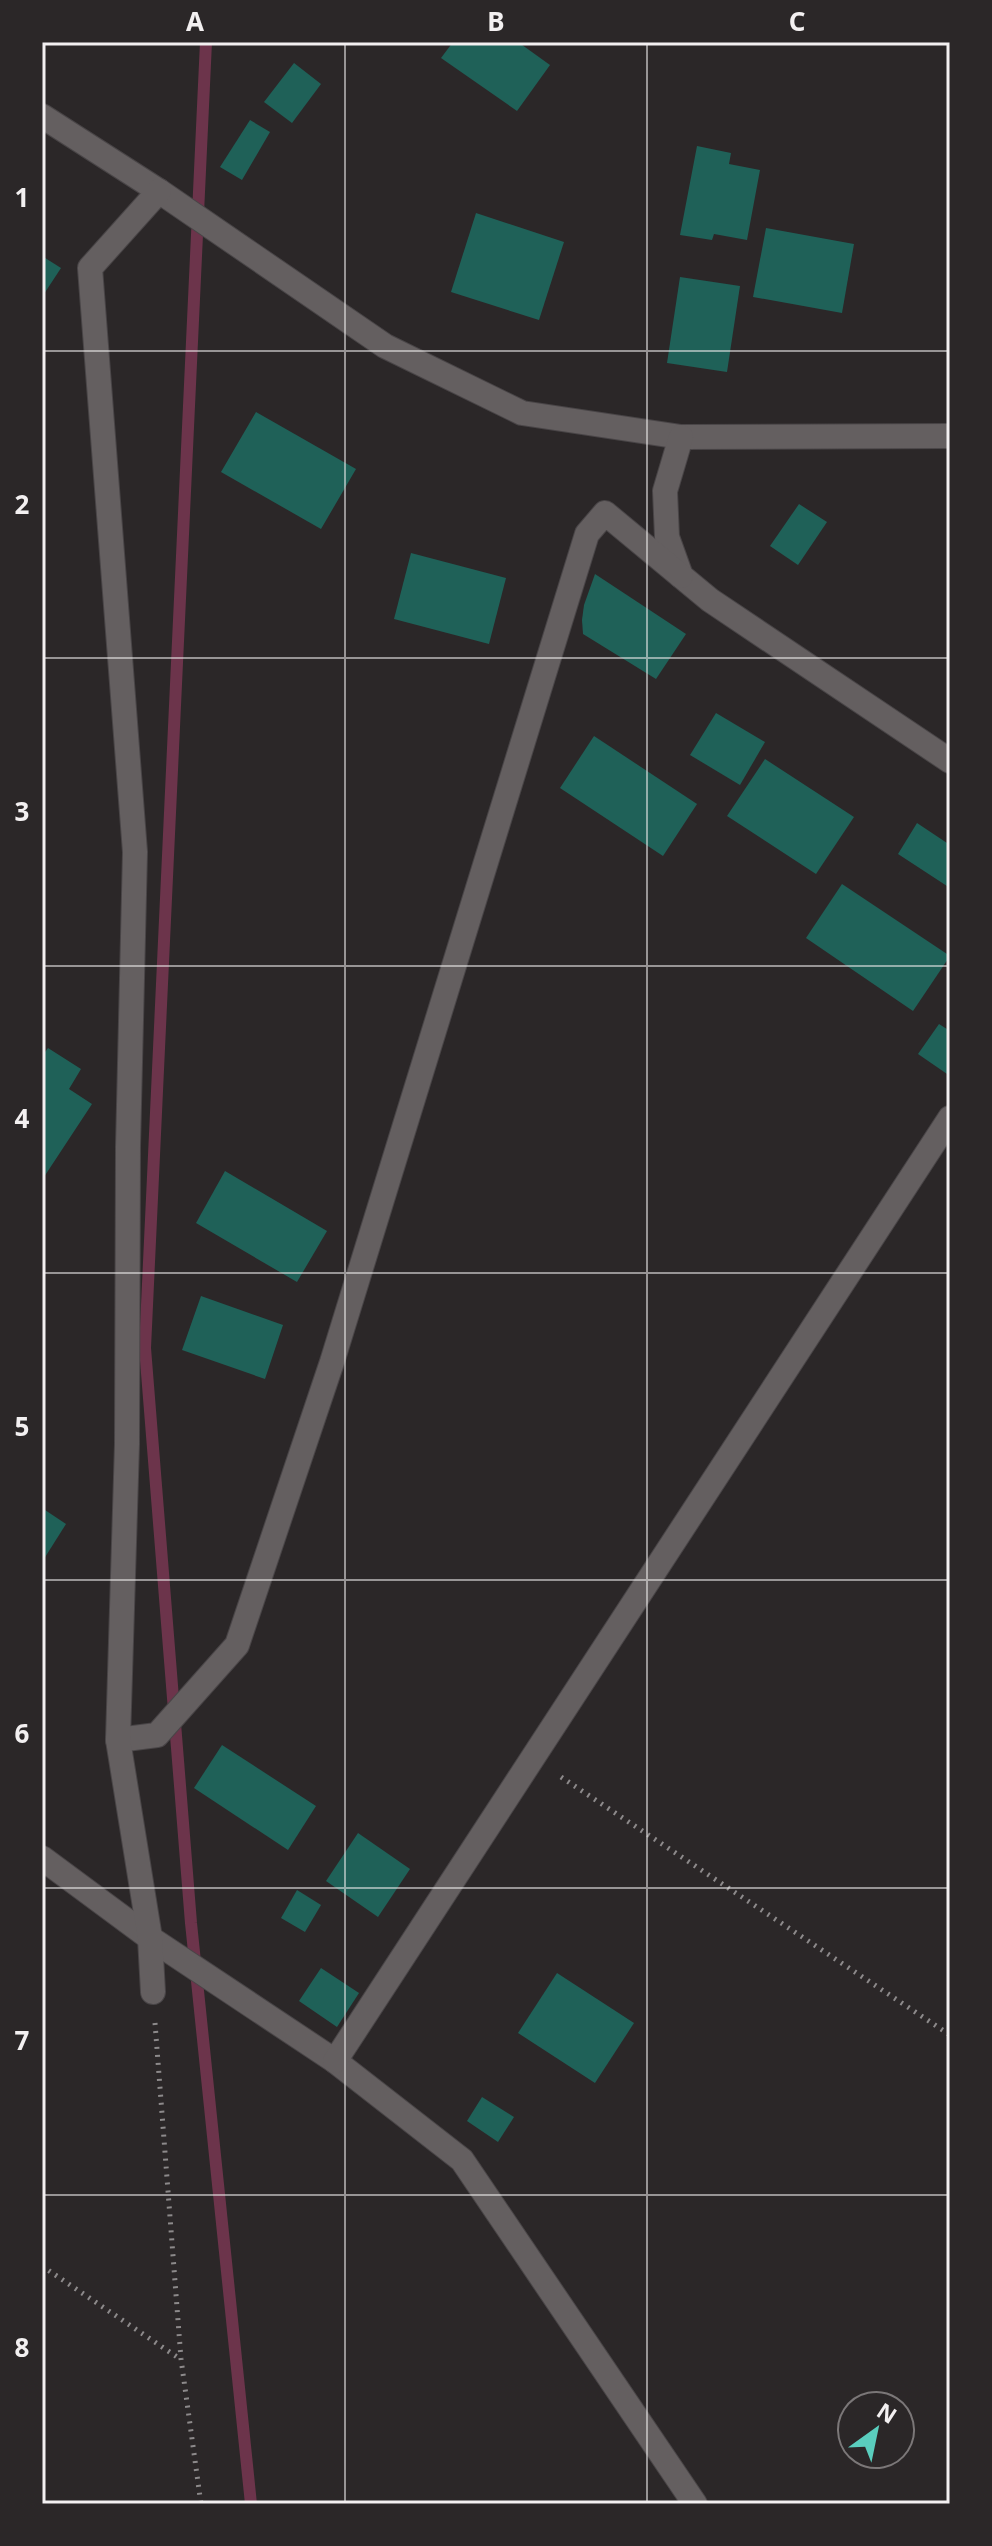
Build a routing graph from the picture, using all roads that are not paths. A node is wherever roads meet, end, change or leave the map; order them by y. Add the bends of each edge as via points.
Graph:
1 (42, 116) edge
2 (159, 191) junction
3 (950, 436) edge
4 (681, 437) junction
5 (681, 576) junction
6 (950, 761) edge
7 (950, 1118) edge
8 (942, 1146) edge
9 (118, 1740) junction
10 (42, 1858) edge
11 (150, 1938) junction
12 (153, 1992) road end
13 (335, 2061) junction
14 (695, 2504) edge

1 - 2 street
2 - 4 street via 385,346 522,413
2 - 9 street via 90,268 135,852
3 - 4 street
4 - 5 street via 665,491 667,537
5 - 6 street
5 - 9 street via 605,513 587,534 332,1362 237,1645 157,1735
7 - 8 street
8 - 13 street
9 - 11 street
10 - 11 street
11 - 12 street
11 - 13 street
13 - 14 street via 462,2160

